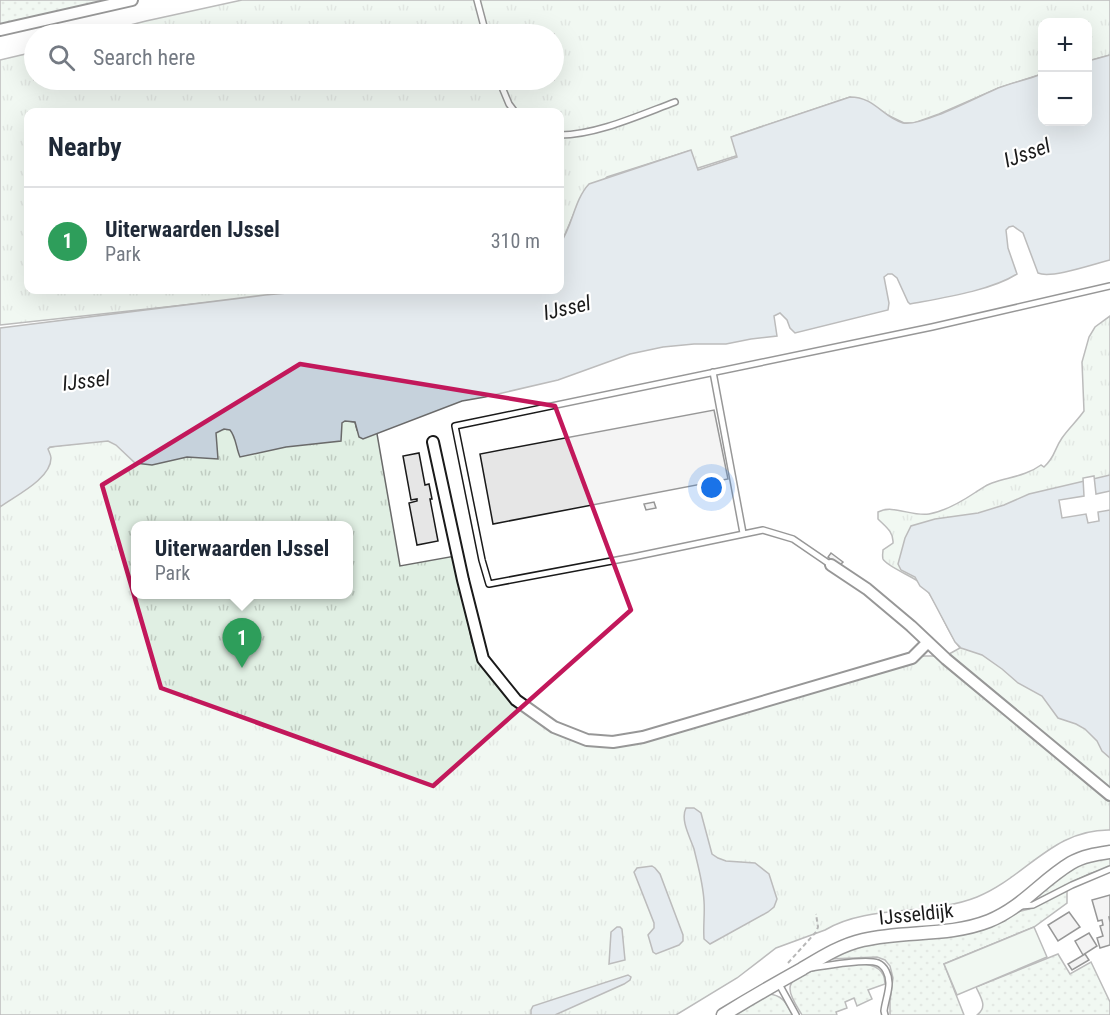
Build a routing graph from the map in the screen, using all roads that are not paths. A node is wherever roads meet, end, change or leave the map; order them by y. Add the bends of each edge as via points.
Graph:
1 (132, 0) edge
2 (477, 0) edge
3 (26, 24) edge
4 (483, 24) edge
5 (24, 25) edge
6 (0, 30) edge
7 (503, 90) edge
8 (675, 102) dead end
9 (512, 108) edge
10 (564, 135) edge
11 (1110, 286) edge
12 (713, 372) junction
13 (433, 442) dead end
14 (743, 533) junction
15 (831, 565) joint
16 (928, 642) junction
17 (1110, 795) edge
18 (1110, 852) edge
19 (1110, 869) edge
20 (1016, 906) junction
21 (802, 969) junction
22 (778, 982) junction
23 (723, 1015) edge
24 (796, 1015) edge
25 (885, 1015) edge

1 - 3 street
2 - 4 lane
5 - 6 street
7 - 9 lane
8 - 10 lane via 578,135
11 - 12 lane
12 - 14 lane
12 - 14 lane via 454,426 489,584
13 - 16 street via 483,659 516,700 554,728 587,740 613,742 643,737 912,658
14 - 15 lane via 763,530 793,539
15 - 16 street via 867,589
16 - 17 street
18 - 20 street, IJsseldijk via 1072,863
19 - 20 lane via 1033,904
20 - 21 street, IJsseldijk via 992,920 948,932 861,940
21 - 22 street, IJsseldijk
21 - 25 lane via 862,961 879,963 889,982
22 - 23 street, IJsseldijk
22 - 24 lane

